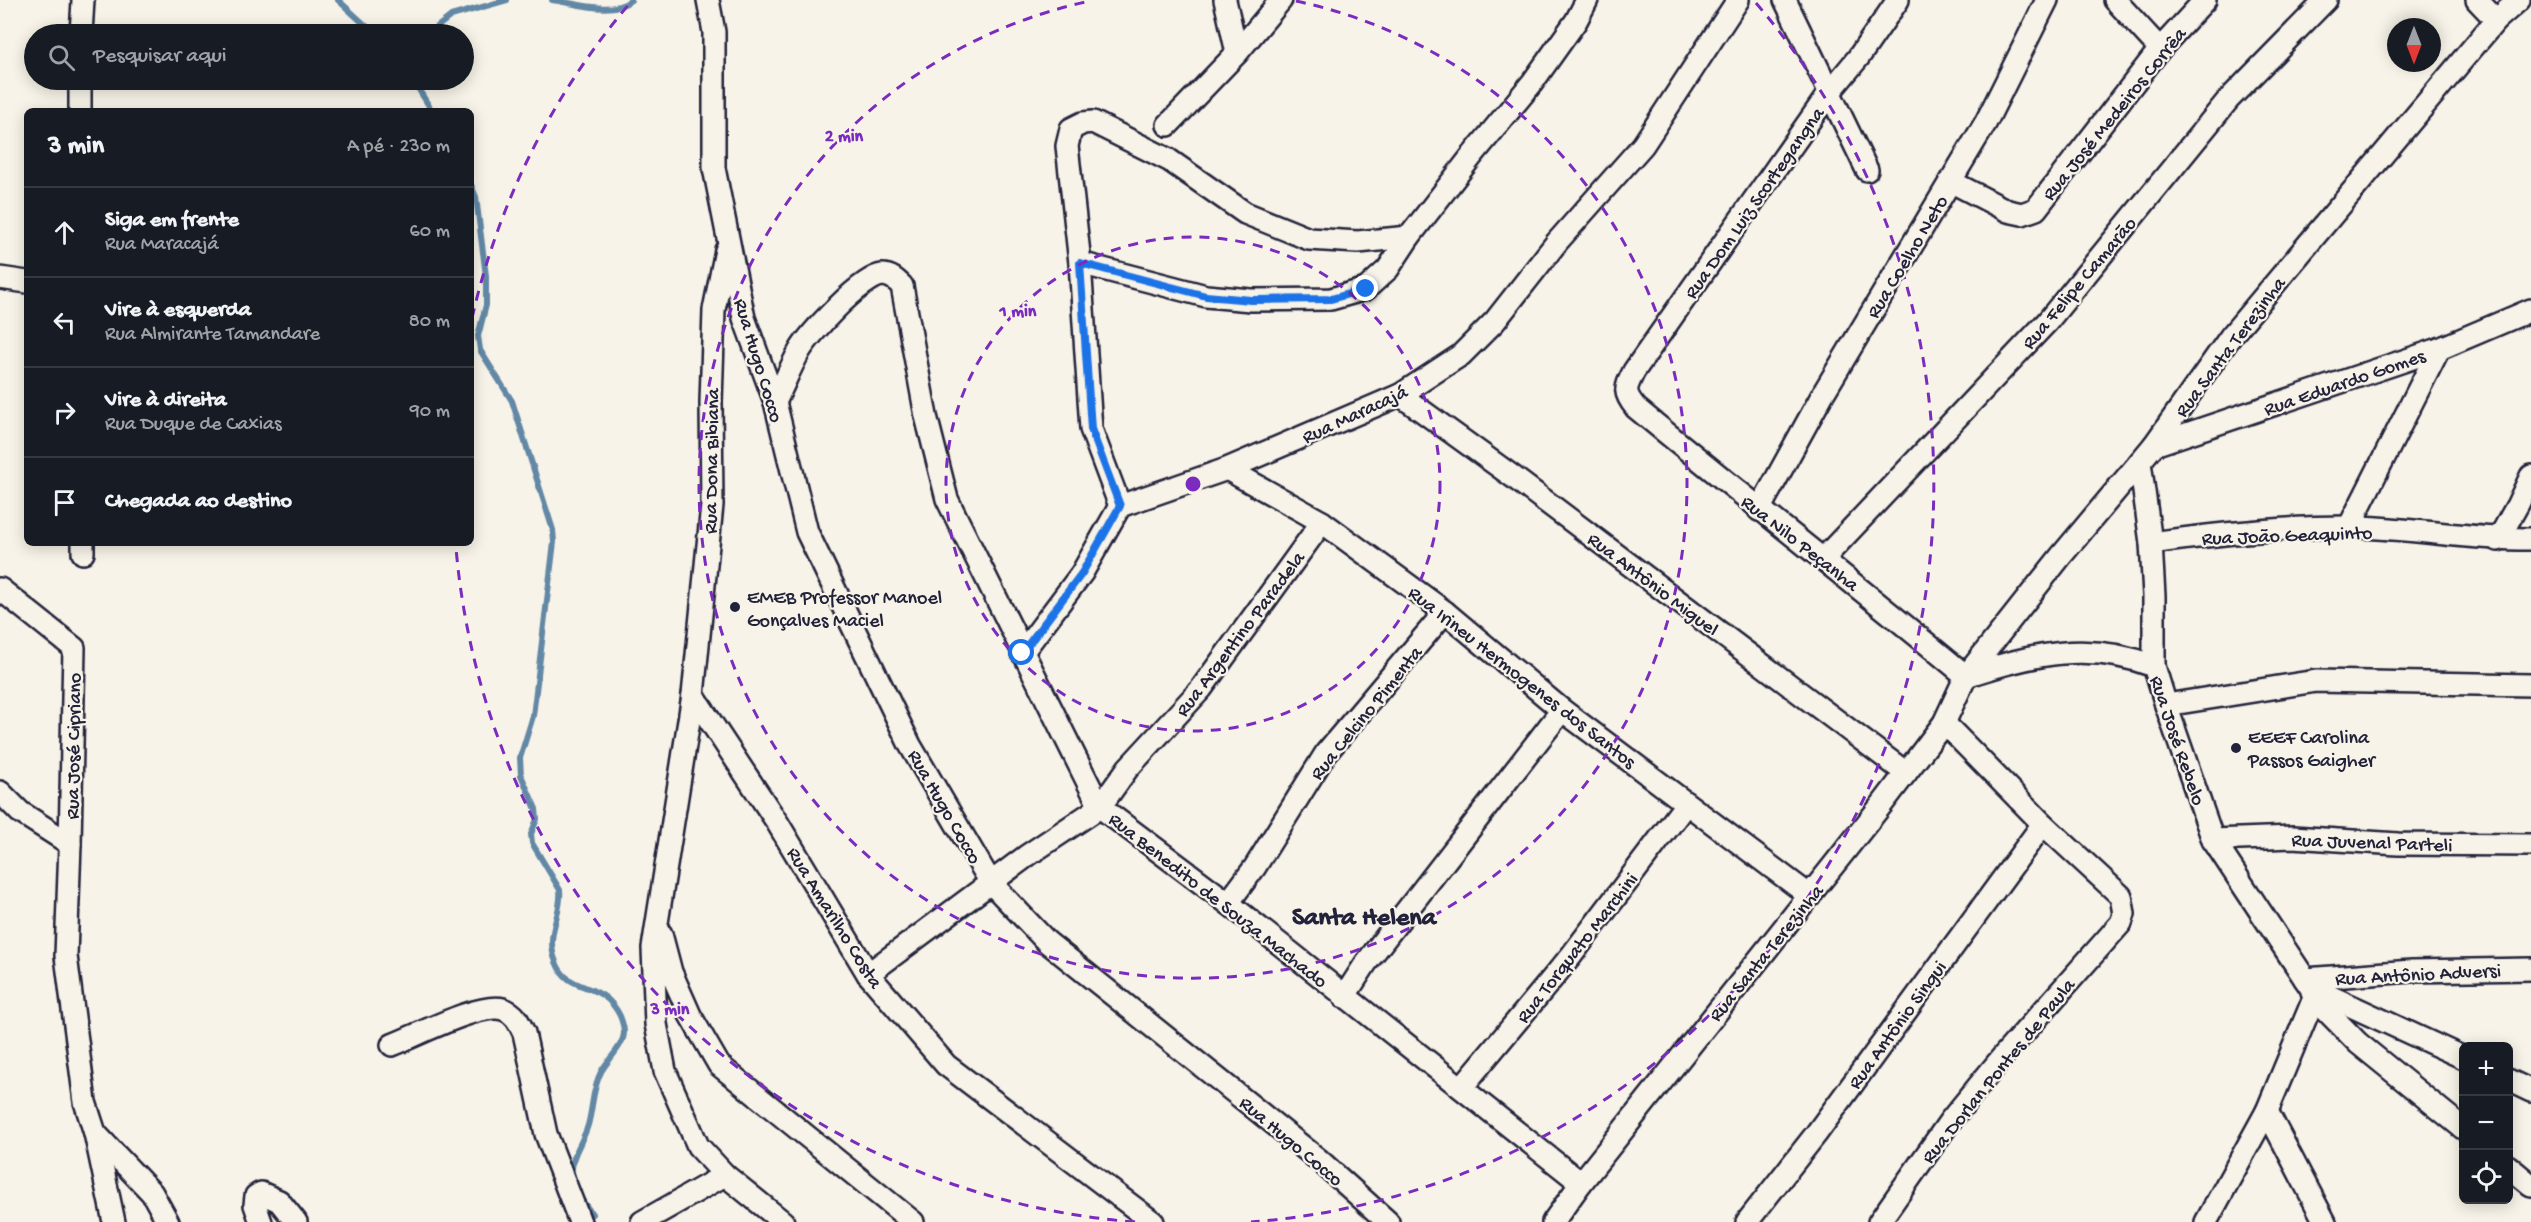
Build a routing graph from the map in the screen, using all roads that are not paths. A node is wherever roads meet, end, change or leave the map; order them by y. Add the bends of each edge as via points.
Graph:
1 (83, 0) edge
2 (708, 0) edge
3 (1225, 0) edge
4 (1281, 0) edge
5 (1587, 0) edge
6 (1738, 0) edge
7 (1785, 0) edge
8 (1898, 0) edge
9 (2047, 0) edge
10 (2115, 0) edge
11 (2205, 0) edge
12 (2326, 0) edge
13 (2476, 0) edge
14 (2519, 0) edge
15 (2496, 20) junction
16 (82, 24) edge
17 (2160, 50) junction
18 (1237, 53) junction
19 (80, 90) edge
20 (1829, 93) junction
21 (80, 108) edge
22 (1168, 125) dead end
23 (1867, 170) dead end
24 (1950, 181) junction
25 (1409, 237) junction
26 (728, 238) junction
27 (1080, 263) junction
28 (0, 278) edge
29 (24, 282) edge
30 (2531, 310) edge
31 (2439, 349) junction
32 (1400, 395) junction
33 (775, 402) junction
34 (1636, 408) joint
35 (2154, 445) junction
36 (2140, 462) junction
37 (1227, 469) junction
38 (2531, 476) edge
39 (1120, 506) junction
40 (1759, 510) junction
41 (1322, 522) junction
42 (2349, 527) junction
43 (2531, 539) edge
44 (2498, 540) junction
45 (2151, 543) junction
46 (1824, 558) junction
47 (0, 589) edge
48 (1445, 612) junction
49 (1022, 653) junction
50 (2154, 666) junction
51 (1966, 676) junction
52 (2531, 685) edge
53 (693, 695) junction
54 (2166, 705) junction
55 (1562, 710) junction
56 (1944, 723) junction
57 (1906, 773) junction
58 (0, 792) edge
59 (1686, 804) junction
60 (1100, 807) junction
61 (2043, 824) junction
62 (2212, 840) junction
63 (70, 844) junction
64 (2531, 845) edge
65 (991, 883) junction
66 (1810, 896) junction
67 (1228, 903) junction
68 (657, 922) junction
69 (2531, 969) edge
70 (868, 974) junction
71 (2310, 988) junction
72 (1344, 997) junction
73 (392, 1045) dead end
74 (2459, 1056) edge
75 (2513, 1082) edge
76 (1462, 1087) junction
77 (2531, 1091) edge
78 (2267, 1111) junction
79 (2459, 1127) edge
80 (95, 1133) junction
81 (2513, 1170) edge
82 (725, 1175) junction
83 (1581, 1183) junction
84 (2531, 1185) edge
85 (114, 1222) edge
86 (168, 1222) edge
87 (261, 1222) edge
88 (296, 1222) edge
89 (580, 1222) edge
90 (642, 1222) edge
91 (783, 1222) edge
92 (913, 1222) edge
93 (1153, 1222) edge
94 (1388, 1222) edge
95 (1553, 1222) edge
96 (1747, 1222) edge
97 (1879, 1222) edge
98 (2206, 1222) edge
99 (2325, 1222) edge

1 - 16 street
2 - 26 street, Rua Dona Bibiana via 714,32 714,168
3 - 18 street
4 - 18 street
5 - 25 street via 1532,83
6 - 32 street, Rua Maracajá via 1643,145 1557,242 1495,321 1461,355
7 - 20 street
8 - 20 street, Rua Dom Luiz Scortegangna
9 - 24 street, Rua Coelho Neto via 1986,122
10 - 17 street
11 - 17 street, Rua José Medeiros Corrêa
12 - 46 street, Rua Felipe Camarão via 2228,100 2047,322
13 - 15 street
14 - 15 street, Rua Santa Terezinha
15 - 35 street, Rua Santa Terezinha via 2230,336
17 - 24 street, Rua José Medeiros Corrêa via 2036,209 2022,214 2008,211
18 - 22 street
19 - 21 street
20 - 23 street
20 - 34 street, Rua Dom Luiz Scortegangna via 1634,371 1626,387
24 - 40 street, Rua Coelho Neto via 1824,392
25 - 27 street via 1388,269 1366,289 1331,299 1206,296
25 - 27 street via 1358,242 1309,239 1245,213 1169,160 1093,122 1071,129 1066,146
26 - 33 street, Rua Hugo Cocco via 744,318
26 - 53 street, Rua Dona Bibiana via 714,310 712,505
27 - 39 street via 1091,429
28 - 29 street
30 - 31 street, Rua Eduardo Gomes
31 - 35 street, Rua Eduardo Gomes
31 - 42 street
32 - 37 street, Rua Maracajá
32 - 57 street, Rua Antônio Miguel
33 - 49 street, Rua Benedito de Souza Machado via 800,350 838,306 872,278 892,277 902,286 926,416 947,499
33 - 65 street, Rua Hugo Cocco via 807,532 910,745
34 - 40 street, Rua Nilo Peçanha
35 - 36 street, Rua Santa Terezinha
36 - 45 street, Rua José Rebelo
36 - 51 street, Rua Santa Terezinha
37 - 39 street, Rua Maracajá
37 - 41 street, Rua Irineu Hermogenes dos Santos
38 - 44 street
39 - 49 street via 1082,573
40 - 46 street, Rua Nilo Peçanha
41 - 48 street, Rua Irineu Hermogenes dos Santos
41 - 60 street, Rua Argentino Paradela via 1201,689 1128,768
42 - 44 street, Rua João Geaquinto
42 - 45 street, Rua João Geaquinto via 2228,532
43 - 44 street, Rua João Geaquinto
45 - 50 street, Rua José Rebelo
46 - 51 street, Rua Nilo Peçanha
47 - 63 street, Rua José Cipriano via 74,648
48 - 55 street, Rua Irineu Hermogenes dos Santos
48 - 67 street, Rua Celcino Pimenta via 1326,753
49 - 60 street, Rua Benedito de Souza Machado
50 - 51 street via 2127,656 2073,651 2027,657
50 - 54 street, Rua José Rebelo
51 - 56 street, Rua Santa Terezinha
52 - 54 street via 2316,681
53 - 68 street, Rua Dona Bibiana
53 - 70 street, Rua Amarilho Costa via 777,822
54 - 62 street, Rua José Rebelo
55 - 59 street, Rua Irineu Hermogenes dos Santos
55 - 72 street via 1366,963
56 - 57 street, Rua Santa Terezinha
56 - 61 street
57 - 66 street, Rua Santa Terezinha
58 - 63 street via 20,812
59 - 66 street, Rua Irineu Hermogenes dos Santos
59 - 76 street, Rua Torquato Marchini via 1571,956
60 - 65 street, Rua Argentino Paradela
60 - 67 street, Rua Benedito de Souza Machado
61 - 96 street, Rua Antônio Singui
61 - 97 street, Rua Dorlan Pontes de Paula via 2121,896 2121,923 1950,1121
62 - 64 street, Rua Juvenal Parteli via 2293,837 2398,844
62 - 71 street, Rua José Rebelo
63 - 80 street, Rua José Cipriano via 66,956 85,1101
65 - 70 street, Rua Argentino Paradela
65 - 94 street, Rua Hugo Cocco via 1047,942 1319,1160
66 - 83 street, Rua Santa Terezinha
67 - 72 street, Rua Benedito de Souza Machado
68 - 82 street, Rua Dona Bibiana via 653,948 656,1024 666,1071 698,1146
68 - 92 street via 671,972 690,1016 719,1065
69 - 71 street, Rua Antônio Adversi via 2412,971
70 - 93 street, Rua Amarilho Costa via 946,1065
71 - 74 street
71 - 78 street
71 - 79 street, Rua José Rebelo via 2358,1043
72 - 76 street, Rua Benedito de Souza Machado
73 - 89 street via 475,1010 502,1009 516,1017 524,1032 546,1134
75 - 77 street
76 - 83 street, Rua Benedito de Souza Machado
78 - 98 street
78 - 99 street
80 - 85 street, Rua José Cipriano
80 - 86 street via 152,1193
81 - 84 street
82 - 90 street
82 - 91 street, Rua Dona Bibiana
83 - 95 street, Rua Santa Terezinha
87 - 88 street via 255,1205 256,1196 261,1193 279,1201

